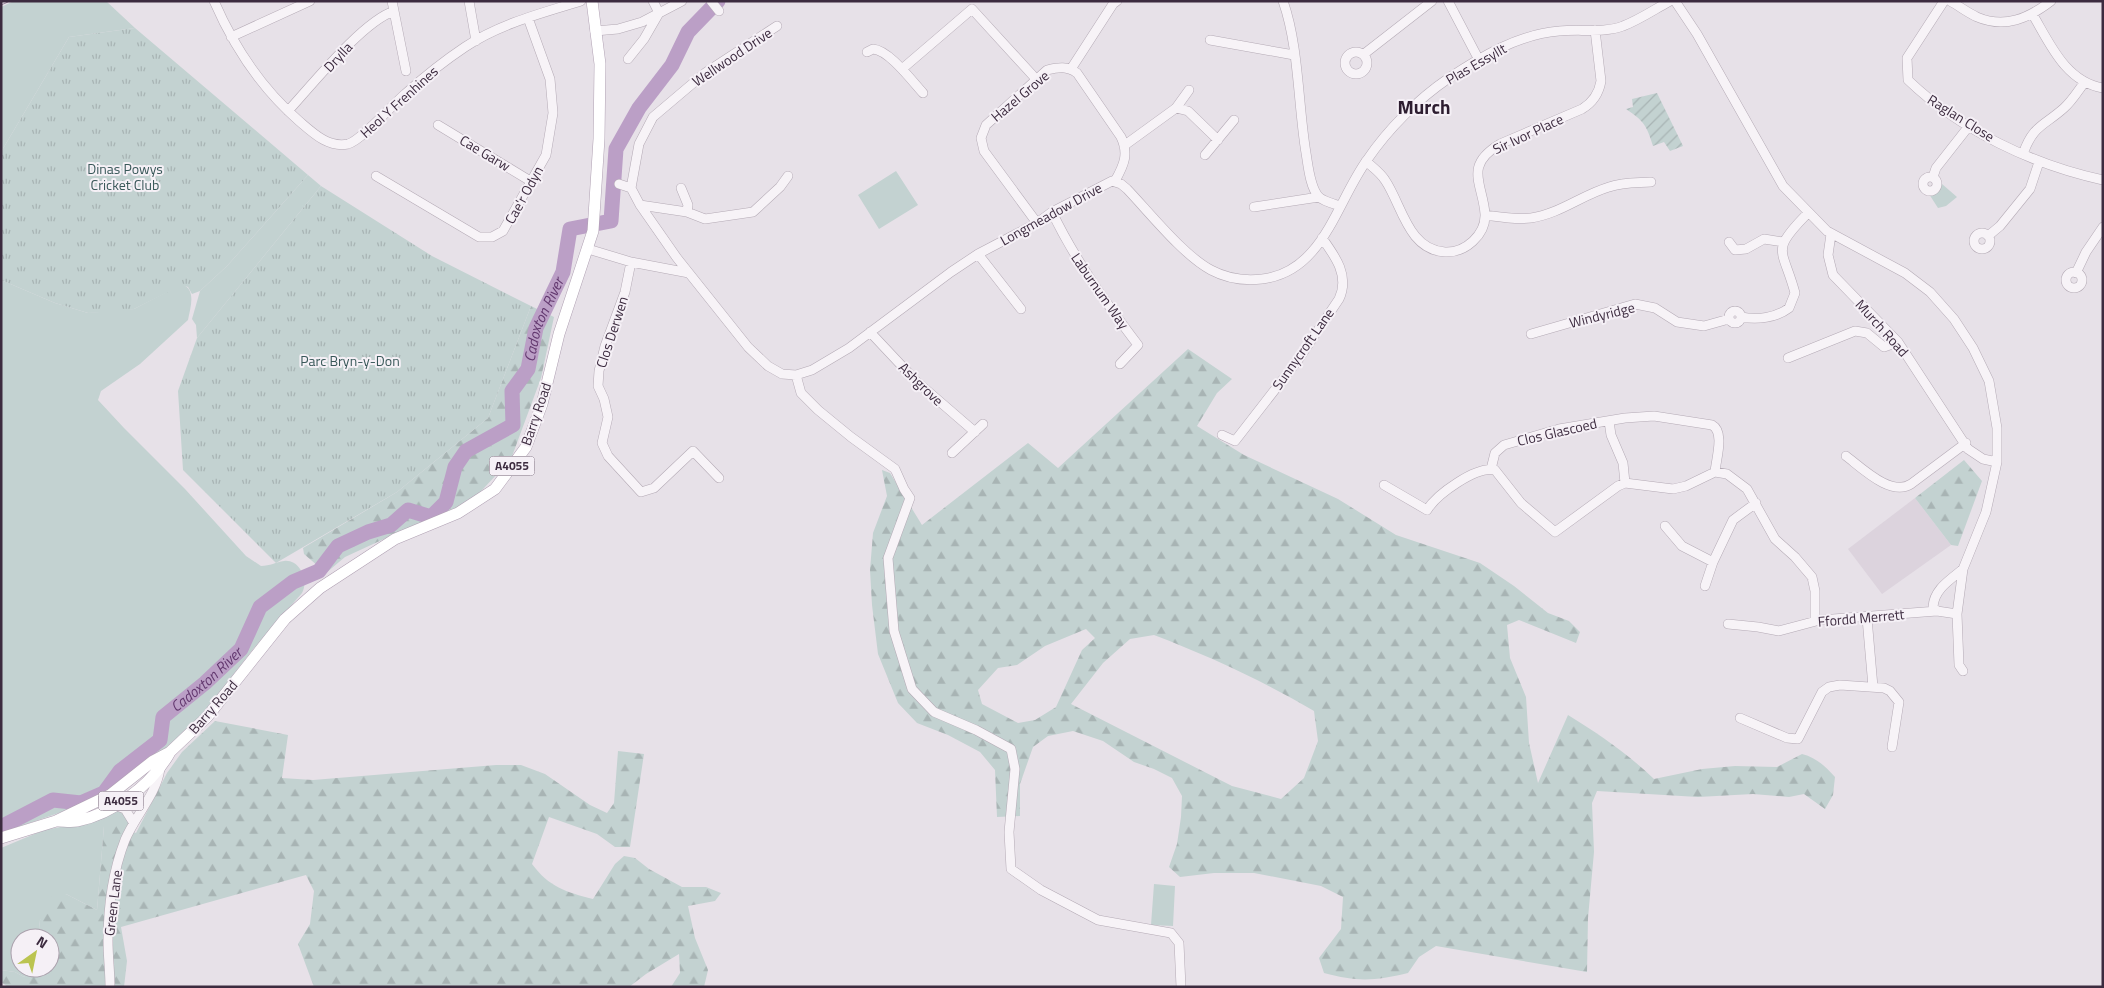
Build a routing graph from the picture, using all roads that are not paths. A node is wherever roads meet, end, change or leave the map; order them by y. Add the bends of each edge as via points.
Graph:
1 (214, 1) edge
2 (310, 1) edge
3 (392, 1) edge
4 (469, 1) edge
5 (581, 1) edge
6 (592, 1) edge
7 (653, 1) edge
8 (682, 1) edge
9 (711, 1) edge
10 (979, 1) edge
11 (1117, 1) edge
12 (1283, 1) edge
13 (1432, 1) edge
14 (1448, 1) edge
15 (1670, 1) edge
16 (1675, 1) edge
17 (1944, 1) edge
18 (1950, 1) edge
19 (2051, 1) edge
20 (972, 9) junction
21 (394, 11) junction
22 (719, 11) dead end
23 (659, 13) junction
24 (2033, 15) junction
25 (528, 18) junction
26 (777, 26) dead end
27 (1595, 30) junction
28 (595, 31) junction
29 (231, 37) junction
30 (476, 40) junction
31 (1210, 40) dead end
32 (867, 52) dead end
33 (1364, 54) dead end
34 (1294, 55) junction
35 (628, 59) dead end
36 (1479, 60) junction
37 (902, 69) junction
38 (1071, 69) junction
39 (406, 71) dead end
40 (1036, 79) junction
41 (2084, 83) junction
42 (2103, 88) edge
43 (1189, 90) dead end
44 (923, 93) dead end
45 (1176, 108) junction
46 (288, 111) junction
47 (1234, 120) dead end
48 (438, 124) dead end
49 (1969, 126) junction
50 (1218, 140) junction
51 (1125, 145) junction
52 (2023, 154) junction
53 (1205, 156) dead end
54 (1366, 161) junction
55 (2039, 162) junction
56 (376, 176) dead end
57 (788, 176) dead end
58 (1933, 177) dead end
59 (2103, 180) edge
60 (1115, 181) junction
61 (532, 182) junction
62 (1651, 182) dead end
63 (619, 184) dead end
64 (632, 188) junction
65 (682, 188) dead end
66 (1319, 197) junction
67 (640, 205) junction
68 (1340, 206) junction
69 (1254, 207) dead end
70 (687, 212) junction
71 (1052, 212) junction
72 (1808, 213) junction
73 (1485, 215) junction
74 (1037, 223) junction
75 (2103, 227) edge
76 (1832, 234) junction
77 (1988, 236) dead end
78 (1322, 238) junction
79 (1729, 242) dead end
80 (1783, 242) junction
81 (588, 249) junction
82 (978, 254) junction
83 (631, 262) junction
84 (689, 273) junction
85 (2076, 273) dead end
86 (1021, 309) dead end
87 (870, 332) junction
88 (1531, 334) dead end
89 (1898, 342) junction
90 (1788, 358) dead end
91 (1120, 364) dead end
92 (796, 375) junction
93 (1609, 420) junction
94 (983, 424) dead end
95 (975, 432) junction
96 (1222, 435) dead end
97 (1966, 443) junction
98 (952, 453) dead end
99 (1846, 456) dead end
100 (1997, 462) junction
101 (1491, 469) junction
102 (1715, 472) junction
103 (719, 478) dead end
104 (1625, 483) junction
105 (1384, 486) dead end
106 (1756, 503) junction
107 (1665, 526) dead end
108 (1713, 562) junction
109 (1963, 570) junction
110 (1705, 586) dead end
111 (1937, 611) junction
112 (1957, 614) junction
113 (1867, 618) junction
114 (1815, 620) junction
115 (1728, 624) dead end
116 (1963, 671) dead end
117 (1872, 687) junction
118 (1740, 718) dead end
119 (1892, 747) dead end
120 (170, 752) junction
121 (160, 769) junction
122 (126, 783) junction
123 (139, 788) junction
124 (148, 798) junction
125 (115, 805) junction
126 (56, 821) junction
127 (133, 822) junction
128 (1, 838) edge
129 (110, 987) edge
130 (1181, 987) edge

1 - 29 street, Heol Y Frenhines
2 - 29 street
3 - 21 street
4 - 30 street
5 - 25 street, Heol Y Frenhines
6 - 28 main road, Barry Road / A4055
7 - 23 street
8 - 23 street
9 - 22 street
10 - 20 street
11 - 38 street
12 - 34 street
13 - 33 street
14 - 36 street
15 - 27 street, Plas Essyllt via 1622,27
16 - 72 street via 1783,186
17 - 49 street, Raglan Close via 1907,58 1908,80 1924,96
18 - 24 street via 1979,18 2006,22
19 - 24 street
20 - 37 street
20 - 40 street
21 - 39 street
21 - 46 street, Drylla via 356,38
23 - 28 street via 618,29
23 - 35 street
24 - 41 street via 2060,60
25 - 30 street, Heol Y Frenhines
25 - 61 street, Cae'r Odyn via 547,69 553,105 547,152
26 - 64 street, Wellwood Drive via 705,73 653,117 639,144
27 - 36 street, Plas Essyllt via 1537,35 1507,45
27 - 73 street, Sir Ivor Place via 1601,81 1594,98 1582,109 1491,150 1481,163 1477,179
28 - 81 main road, Barry Road / A4055 via 600,64 599,139 595,218
29 - 46 street, Heol Y Frenhines via 256,77
30 - 46 street, Heol Y Frenhines via 432,72 350,143 325,141
31 - 34 street
32 - 37 street via 880,50
34 - 66 street via 1300,121 1310,177
36 - 54 street, Plas Essyllt via 1448,78 1417,103
37 - 44 street
38 - 40 street, Hazel Grove via 1057,67
38 - 51 street
40 - 74 street, Hazel Grove via 986,125 981,138 984,151
41 - 42 street
41 - 52 street via 2066,106 2039,126
43 - 45 street
45 - 50 street via 1188,111
45 - 51 street
47 - 50 street
48 - 61 street, Cae Garw
49 - 52 street, Raglan Close
49 - 58 street via 1936,168
50 - 53 street
51 - 60 street via 1124,163
52 - 55 street, Raglan Close
54 - 68 street, Plas Essyllt
54 - 73 street via 1384,179 1410,230 1433,250 1450,252 1471,244 1482,228
55 - 59 street, Raglan Close
55 - 77 street via 2030,189
56 - 61 street, Cae'r Odyn via 471,233 488,238 498,235 508,226
57 - 70 street via 752,212 705,220
60 - 71 street, Longmeadow Drive
60 - 78 street, Longmeadow Drive via 1126,188 1198,261 1211,270 1232,277 1256,280 1277,276 1301,264
62 - 73 street via 1610,186 1556,212 1530,218
63 - 64 street
64 - 67 street
65 - 70 street
66 - 68 street
66 - 69 street
67 - 70 street
67 - 84 street
68 - 78 street, Plas Essyllt
71 - 74 street, Longmeadow Drive
71 - 91 street, Laburnum Way via 1101,296 1138,345
72 - 76 street
72 - 80 street
74 - 82 street, Longmeadow Drive
75 - 85 street
76 - 89 street, Murch Road via 1828,255 1833,275
76 - 100 street via 1905,273 1930,292 1954,319 1989,381 1997,428
78 - 96 street, Sunnycroft Lane via 1342,274 1343,289 1339,299 1298,360 1235,441
79 - 80 street via 1735,250 1746,249 1764,239
80 - 88 street, Windyridge via 1782,256 1795,293 1789,308 1770,316 1741,317 1738,323 1729,320 1704,326 1677,322 1655,308 1636,304
81 - 83 street
81 - 120 main road, Barry Road / A4055 via 526,447 495,488 458,513 395,539 320,588 285,620 207,717
82 - 86 street
82 - 87 street, Longmeadow Drive
83 - 84 street
83 - 103 street, Clos Derwen via 625,292 599,372 598,386 608,417 602,443 608,456 641,492 654,488 693,451
84 - 92 street via 759,358 776,370
87 - 92 street, Longmeadow Drive via 812,370
87 - 95 street, Ashgrove via 916,381
89 - 90 street via 1884,347 1867,333 1854,331
89 - 97 street, Murch Road
92 - 130 street via 801,393 895,470 910,498 888,558 894,631 912,689 934,712 1011,749 1015,769 1009,832 1011,870 1098,920 1171,933 1179,943
93 - 101 street, Clos Glascoed via 1558,429 1504,445 1495,453
93 - 102 street, Clos Glascoed via 1654,416 1712,425 1719,431
93 - 104 street, Clos Glascoed
94 - 95 street
95 - 98 street
97 - 99 street via 1902,488 1887,484
97 - 100 street, Murch Road via 1983,459
100 - 109 street via 1986,512
101 - 104 street via 1499,473 1521,503 1555,532
101 - 105 street via 1445,490 1427,510
102 - 104 street via 1673,489
102 - 106 street via 1720,471 1736,480
106 - 108 street via 1733,520
106 - 114 street via 1775,539 1812,577
107 - 108 street via 1682,546
108 - 110 street
109 - 111 street via 1933,598 1933,607
109 - 112 street
111 - 112 street, Ffordd Merrett
111 - 113 street, Ffordd Merrett
112 - 116 street
113 - 114 street, Ffordd Merrett
113 - 117 street
114 - 115 street, Ffordd Merrett via 1779,631
117 - 118 street via 1829,687 1822,692 1798,739 1787,738
117 - 119 street via 1890,691 1899,702
120 - 121 main road, Barry Road / A4055
120 - 122 main road, Barry Road / A4055
121 - 123 main road, Barry Road / A4055
121 - 124 street, Green Lane
122 - 123 street
122 - 126 main road, Barry Road / A4055 via 110,795
123 - 124 street
123 - 125 main road, Barry Road / A4055
124 - 127 street, Green Lane
125 - 126 main road, Barry Road / A4055 via 76,821
125 - 127 street via 125,809
126 - 128 main road, Barry Road / A4055
127 - 129 street, Green Lane via 114,877 108,940

